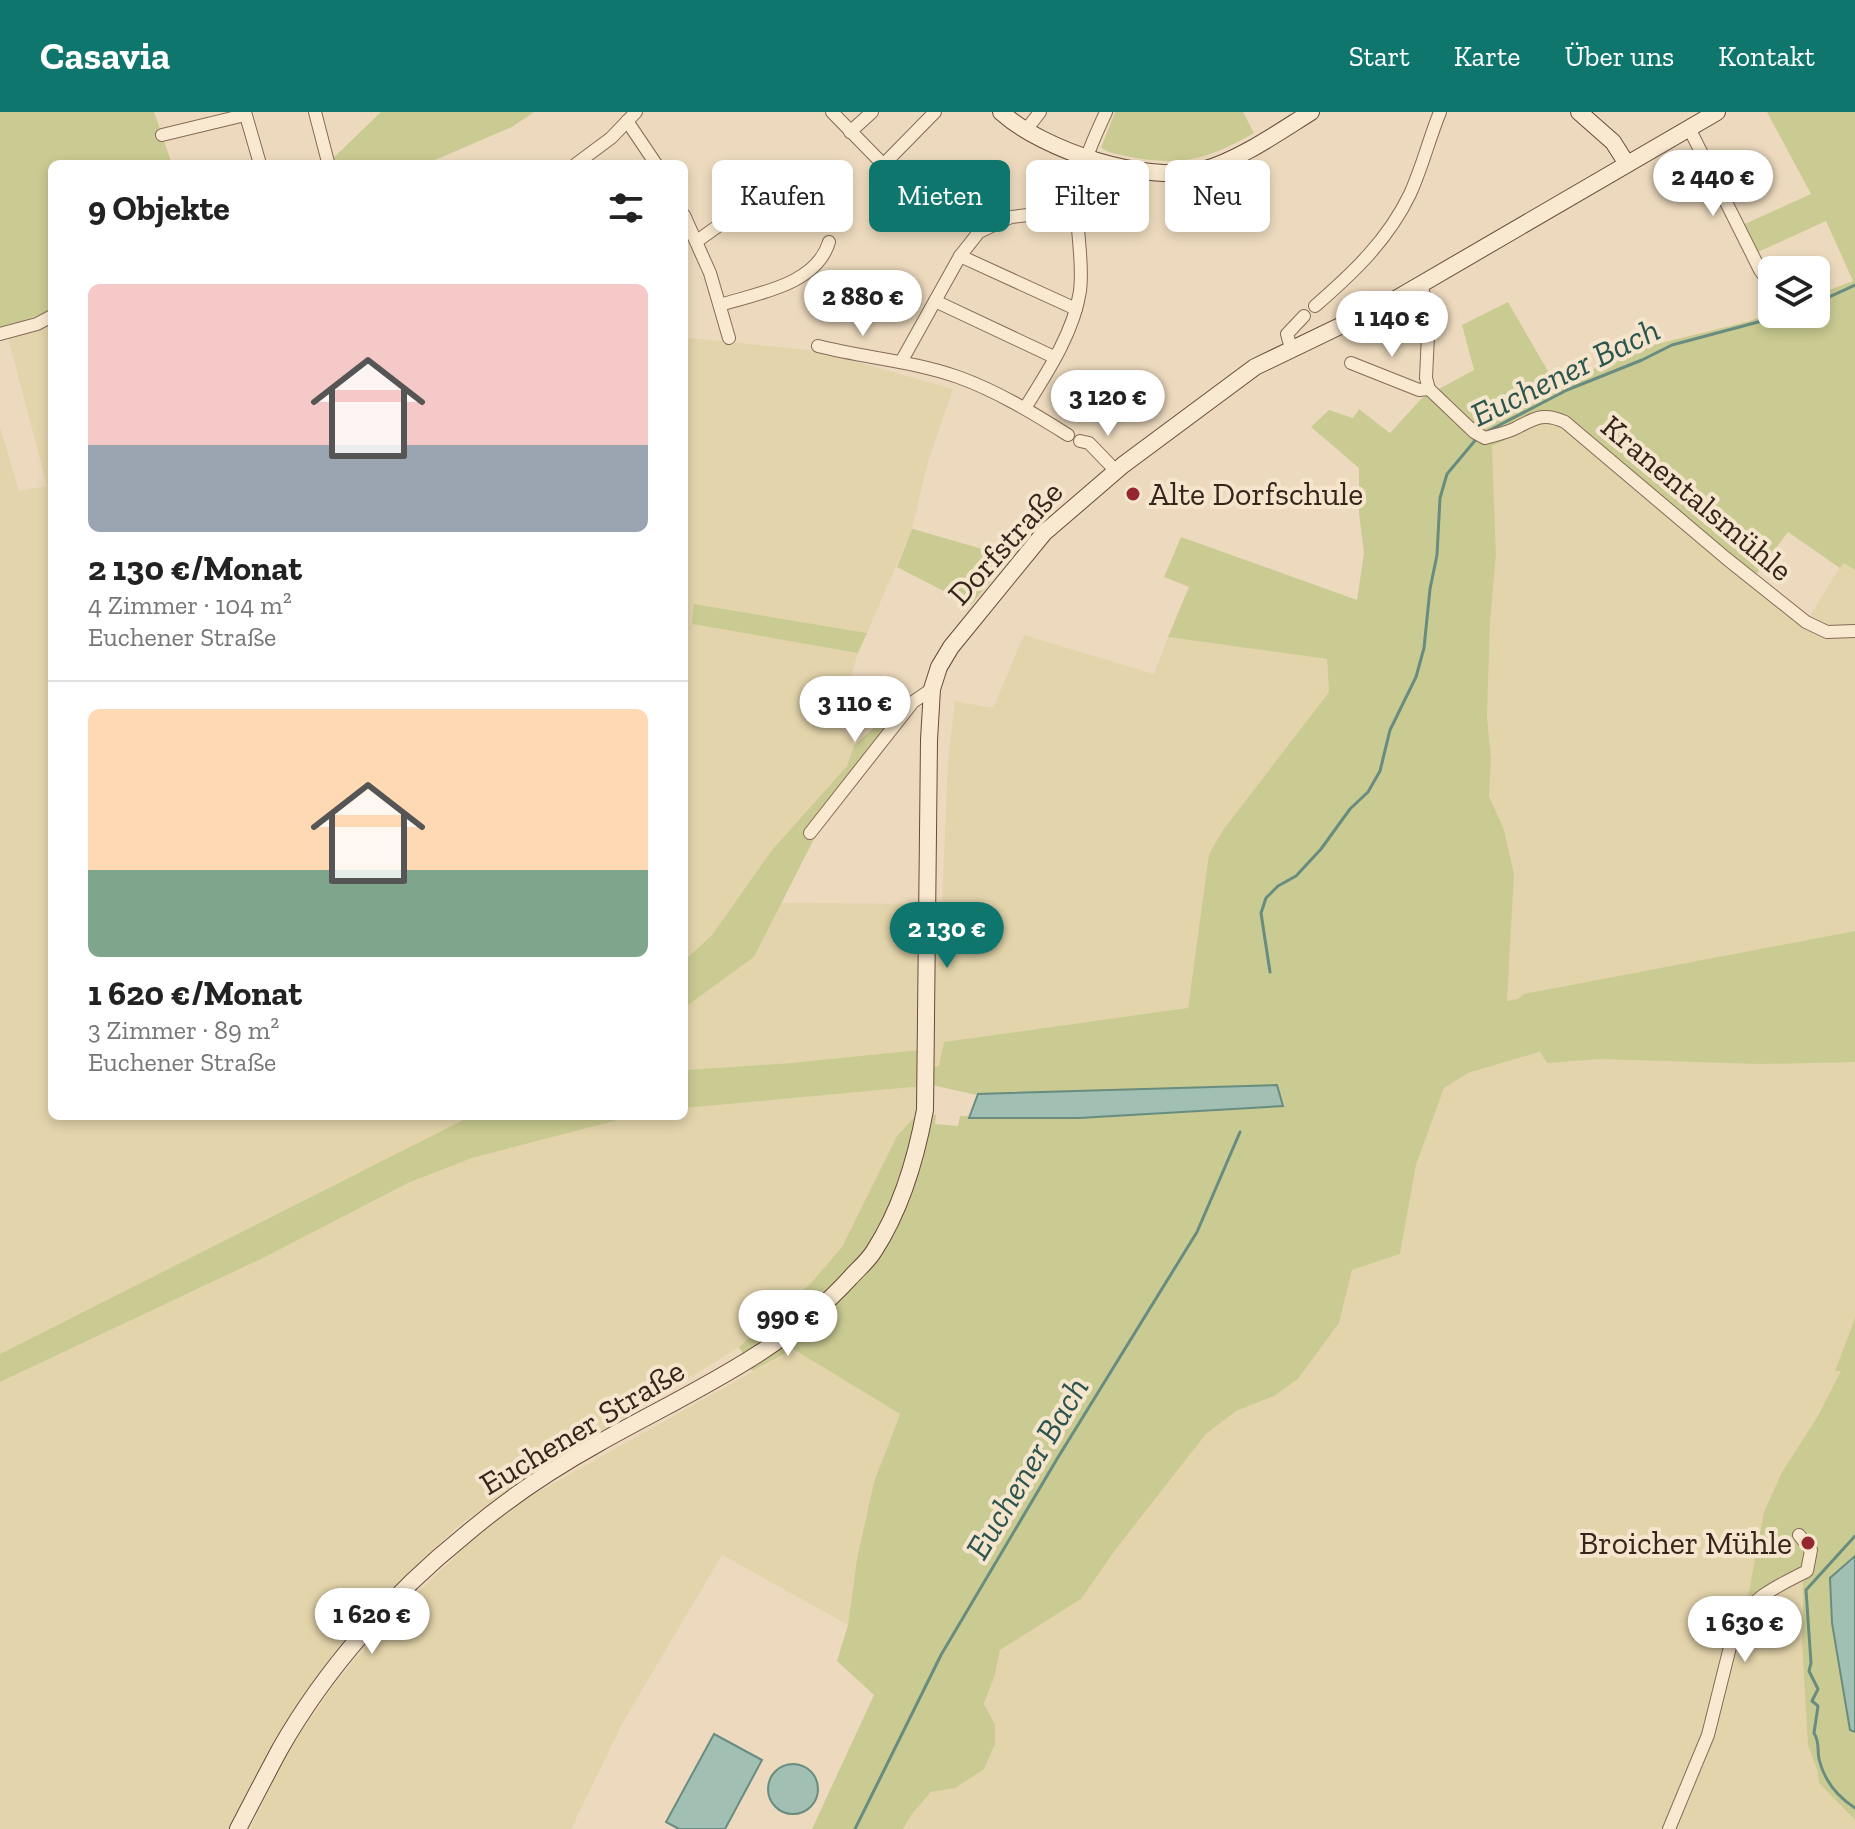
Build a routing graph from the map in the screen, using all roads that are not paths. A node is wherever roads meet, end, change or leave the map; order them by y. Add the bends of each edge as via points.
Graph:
1 (315, 112) edge
2 (832, 112) edge
3 (872, 112) edge
4 (935, 112) edge
5 (1001, 112) edge
6 (1040, 112) edge
7 (1106, 112) edge
8 (1311, 112) edge
9 (1440, 112) edge
10 (1579, 112) edge
11 (1717, 112) edge
12 (245, 114) edge
13 (632, 117) edge
14 (1689, 128) junction
15 (1026, 130) junction
16 (850, 132) junction
17 (162, 135) dead end
18 (1086, 157) junction
19 (258, 160) edge
20 (327, 160) edge
21 (582, 160) edge
22 (654, 160) edge
23 (878, 160) edge
24 (888, 160) edge
25 (1085, 160) edge
26 (1627, 164) junction
27 (1026, 215) edge
28 (688, 223) edge
29 (712, 230) edge
30 (1080, 232) edge
31 (697, 241) junction
32 (829, 242) dead end
33 (960, 256) junction
34 (1758, 266) edge
35 (1421, 284) junction
36 (935, 301) junction
37 (720, 305) junction
38 (1315, 306) dead end
39 (1076, 309) junction
40 (1304, 316) dead end
41 (48, 318) edge
42 (0, 334) edge
43 (729, 338) dead end
44 (818, 346) dead end
45 (1291, 348) junction
46 (1054, 357) junction
47 (901, 362) junction
48 (1351, 363) dead end
49 (1429, 389) junction
50 (1025, 408) junction
51 (1116, 471) junction
52 (1855, 631) edge
53 (932, 689) junction
54 (929, 740) joint
55 (810, 833) dead end
56 (1799, 1535) dead end
57 (238, 1829) edge
58 (1669, 1829) edge

1 - 20 street
2 - 16 street
3 - 16 street
4 - 24 street
5 - 15 main road
6 - 15 street
7 - 18 street
8 - 18 main road via 1252,148 1204,169 1174,174
9 - 38 street via 1393,224 1365,260
10 - 26 main road via 1613,142
11 - 14 main road, Dorfstraße
12 - 17 street
12 - 19 street
13 - 21 street
13 - 22 street
14 - 26 main road, Dorfstraße
14 - 34 street
15 - 18 main road
16 - 23 street
18 - 25 street
26 - 35 main road, Dorfstraße
27 - 33 street via 979,232
28 - 31 street
29 - 31 street
30 - 39 street
31 - 37 street
32 - 37 street via 825,257 804,276
33 - 36 street
33 - 39 street
35 - 45 main road, Dorfstraße via 1355,321
35 - 49 street via 1429,313
36 - 46 street
36 - 47 street
37 - 43 street
39 - 46 street
40 - 45 street via 1287,334
41 - 42 street
44 - 47 street
45 - 51 main road, Dorfstraße via 1255,367
46 - 50 street
47 - 50 street via 958,377
48 - 49 street, Kranentalsmühle via 1419,390
49 - 52 street, Kranentalsmühle via 1479,435 1515,429 1541,415 1565,422 1806,622 1827,632
50 - 51 street via 1089,443
51 - 53 main road, Dorfstraße via 1044,533 1012,570 951,647
53 - 54 main road, Dorfstraße
53 - 55 street, Dorfstraße via 913,702
54 - 57 main road, Euchener Straße via 925,1110 915,1160 873,1252 831,1299 767,1350 597,1444 464,1535 370,1626 324,1684
56 - 58 street via 1811,1550 1807,1571 1773,1587 1740,1617 1708,1735

